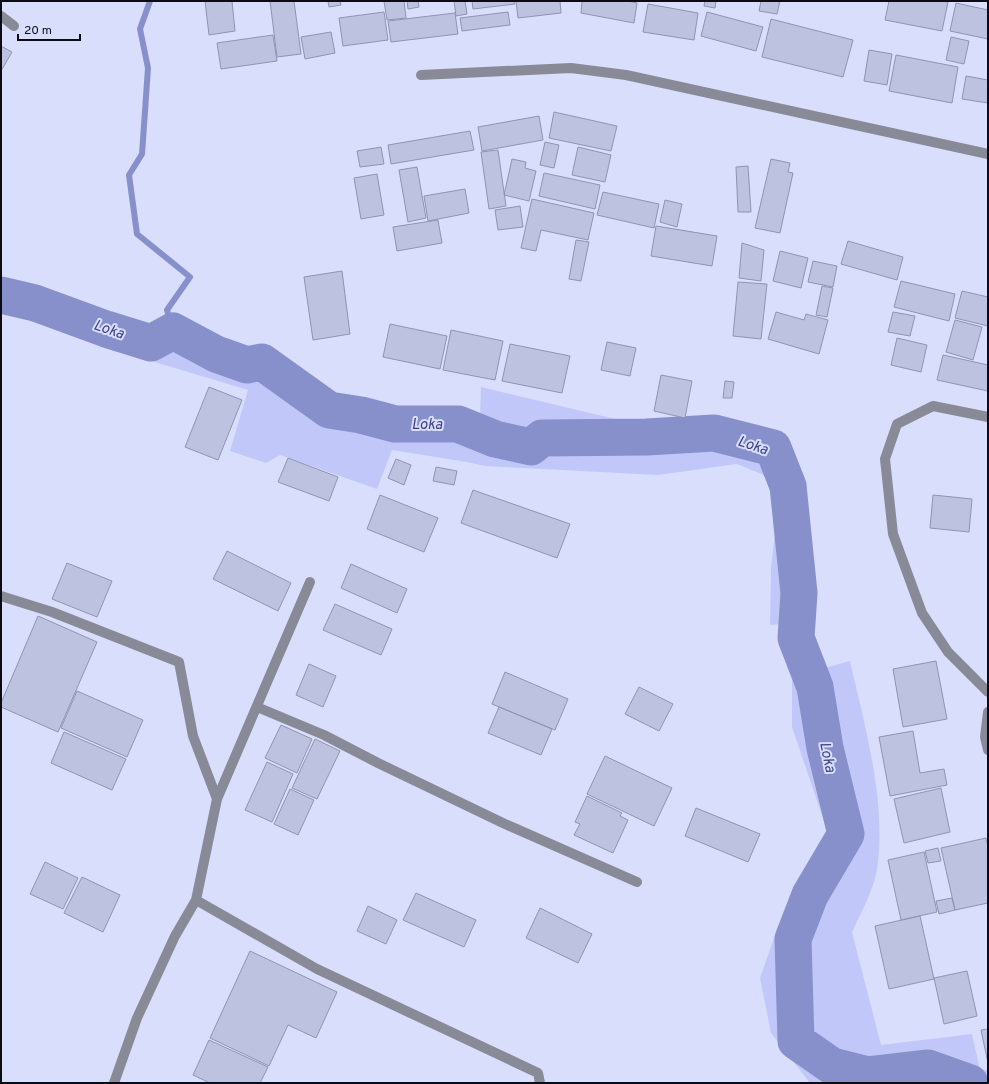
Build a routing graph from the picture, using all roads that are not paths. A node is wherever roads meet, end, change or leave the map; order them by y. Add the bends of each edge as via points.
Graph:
1 (1, 16) edge
2 (14, 26) dead end
3 (421, 75) dead end
4 (988, 154) edge
5 (988, 417) edge
6 (310, 582) dead end
7 (1, 596) edge
8 (988, 692) edge
9 (257, 707) junction
10 (988, 712) edge
11 (988, 750) edge
12 (217, 799) junction
13 (637, 882) dead end
14 (196, 900) junction
15 (114, 1083) edge
16 (540, 1083) edge

1 - 2 street
3 - 4 street via 571,68 626,75
5 - 8 street via 933,406 897,424 886,459 893,534 922,613 948,652
6 - 9 street
7 - 12 street via 52,612 179,662 193,736
9 - 12 street
9 - 13 street via 324,735 505,824
10 - 11 street via 985,737
12 - 14 street
14 - 15 street via 175,936 140,1012
14 - 16 street via 317,969 538,1073

